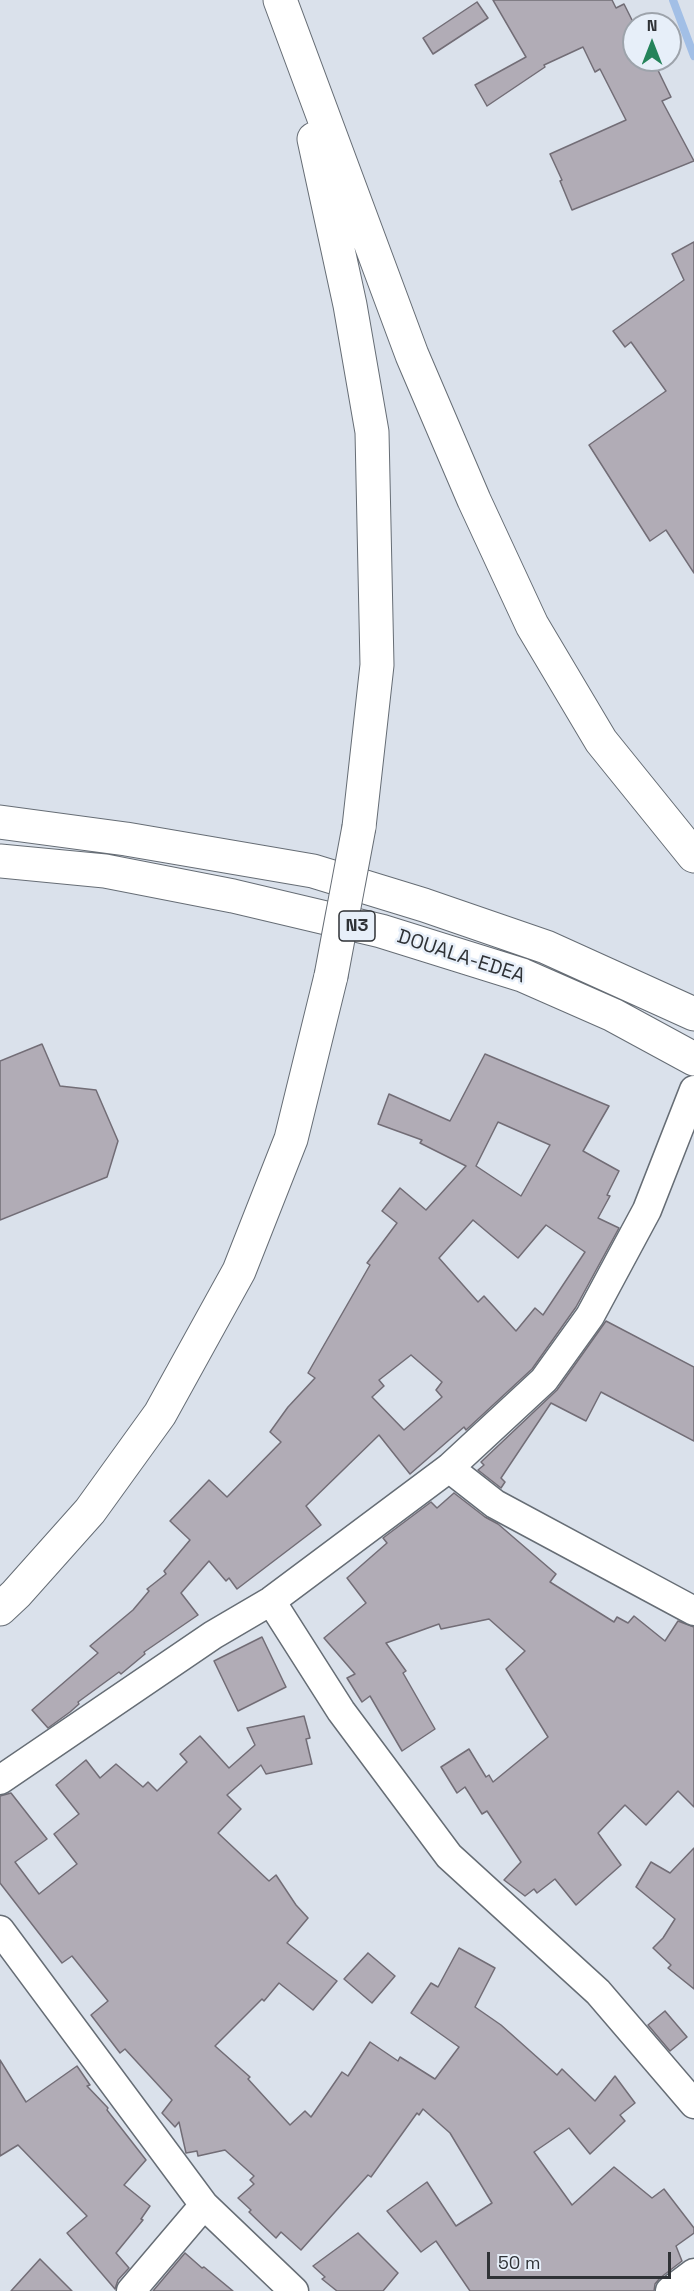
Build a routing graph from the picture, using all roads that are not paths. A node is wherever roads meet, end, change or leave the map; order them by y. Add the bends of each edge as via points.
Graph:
1 (283, 7) edge
2 (0, 822) edge
3 (694, 856) edge
4 (0, 861) edge
5 (0, 873) edge
6 (233, 896) junction
7 (694, 1014) edge
8 (694, 1059) edge
9 (694, 1090) edge
10 (449, 1468) junction
11 (271, 1601) junction
12 (0, 1609) edge
13 (694, 1611) edge
14 (0, 1780) edge
15 (0, 1930) edge
16 (694, 2104) edge
17 (204, 2205) junction
18 (694, 2273) edge
19 (130, 2291) edge
20 (294, 2291) edge
21 (670, 2291) edge

1 - 3 highway via 412,355 532,626 601,741
1 - 12 highway, bridge via 350,305 372,432 377,665 359,827 332,976 291,1139 238,1271 160,1414 90,1511
2 - 7 highway, DOUALA-EDEA / N3 via 312,871 546,947
4 - 6 highway, DOUALA-EDEA / N3 via 105,871
5 - 6 highway
6 - 8 highway, DOUALA-EDEA / N3 via 381,931 522,975 613,1015
9 - 10 street via 647,1210 590,1316 544,1380
10 - 11 street
10 - 13 street via 495,1504
11 - 14 street via 213,1635
11 - 16 street via 341,1711 449,1856 598,1992
15 - 17 street
17 - 19 street
17 - 20 street
18 - 21 street

